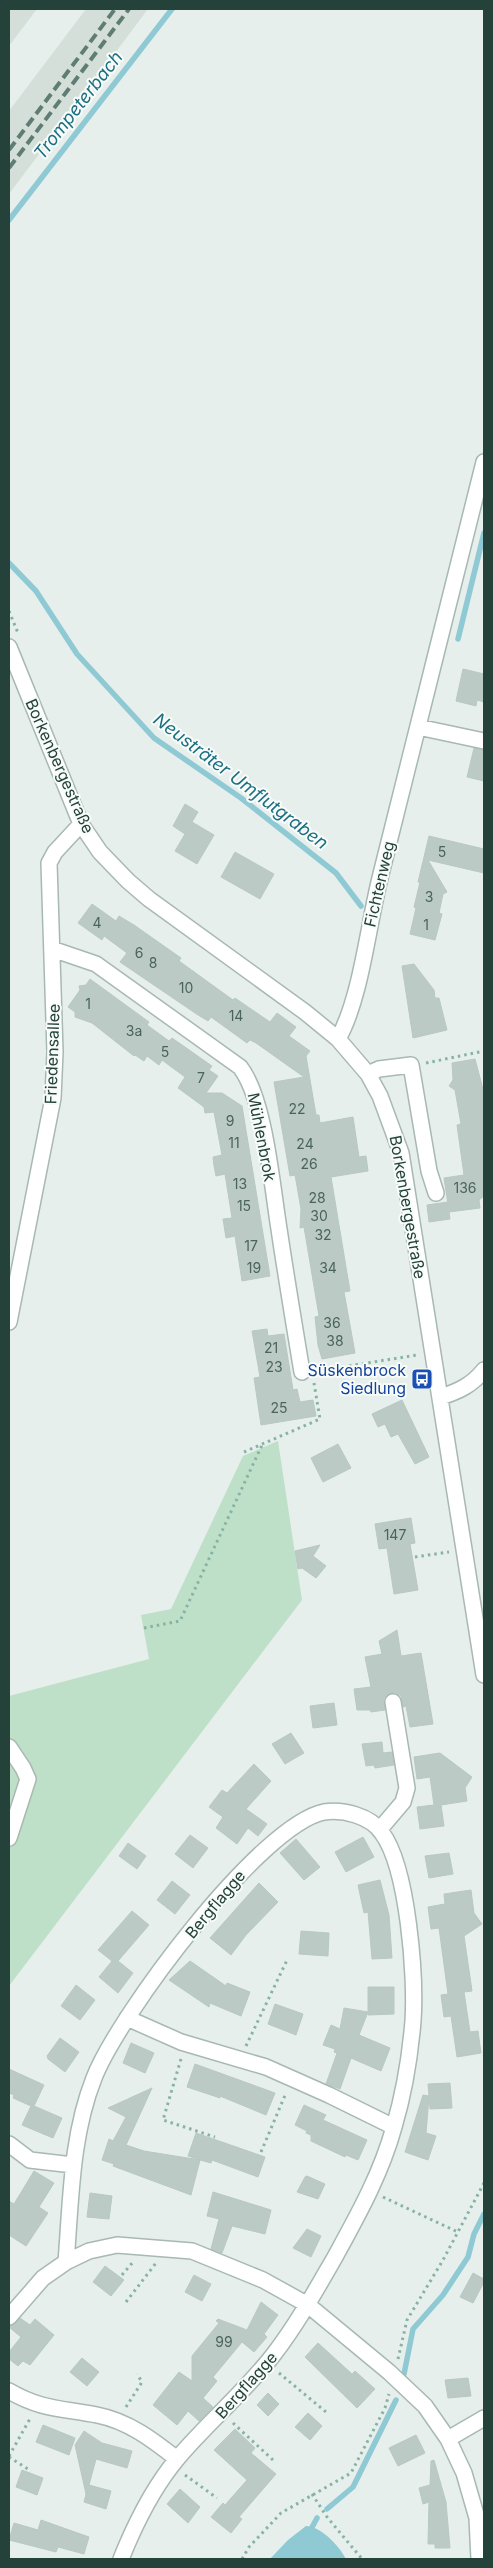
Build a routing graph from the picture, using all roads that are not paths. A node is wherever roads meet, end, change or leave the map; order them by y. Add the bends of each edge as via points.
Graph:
1 (484, 462) edge
2 (9, 647) edge
3 (418, 727) junction
4 (484, 742) edge
5 (81, 824) junction
6 (52, 949) junction
7 (338, 1039) junction
8 (368, 1074) junction
9 (436, 1193) dead end
10 (9, 1322) edge
11 (484, 1370) edge
12 (309, 1375) road end
13 (441, 1397) junction
14 (484, 1675) edge
15 (393, 1702) dead end
16 (9, 1747) edge
17 (380, 1829) junction
18 (9, 1838) edge
19 (127, 2018) junction
20 (394, 2128) junction
21 (9, 2144) edge
22 (73, 2165) junction
23 (66, 2262) junction
24 (308, 2305) junction
25 (9, 2317) edge
26 (9, 2391) edge
27 (484, 2418) edge
28 (448, 2439) junction
29 (174, 2463) junction
30 (480, 2517) edge
31 (121, 2559) edge
32 (479, 2559) edge

1 - 3 street, Fichtenweg
2 - 5 street, Borkenbergestraße
3 - 4 street
3 - 7 street, Fichtenweg via 374,899 354,998
5 - 6 street, Friedensallee via 54,852 49,863
5 - 7 street, Borkenbergestraße via 100,852 149,899
6 - 10 street, Friedensallee via 53,1098
6 - 12 street, Mühlenbrok via 96,964 240,1067 250,1080
7 - 8 street, Borkenbergestraße
8 - 9 street via 379,1069 411,1065 429,1171
8 - 13 street, Borkenbergestraße via 402,1153
11 - 13 street via 464,1388
13 - 14 street, Borkenbergestraße
15 - 17 street via 407,1788 403,1802
16 - 18 street via 28,1779
17 - 19 street, Bergflagge via 347,1812 327,1812 306,1818 239,1873 144,1991
17 - 20 street, Bergflagge via 394,1854 407,1920 412,1972 413,2018 407,2070
19 - 20 street via 186,2044 292,2078
19 - 22 street, Bergflagge via 112,2038 94,2078 81,2118
20 - 24 street, Bergflagge via 371,2192
21 - 22 street via 30,2160
22 - 23 street, Bergflagge
23 - 24 street via 89,2251 117,2245 192,2251 264,2280
23 - 25 street via 43,2278
24 - 28 street via 389,2372 424,2406
24 - 29 street, Bergflagge via 266,2363
26 - 29 street via 38,2406 98,2415 118,2422 151,2439
27 - 28 street
28 - 30 street
29 - 31 street, Bergflagge via 152,2494
30 - 32 street

